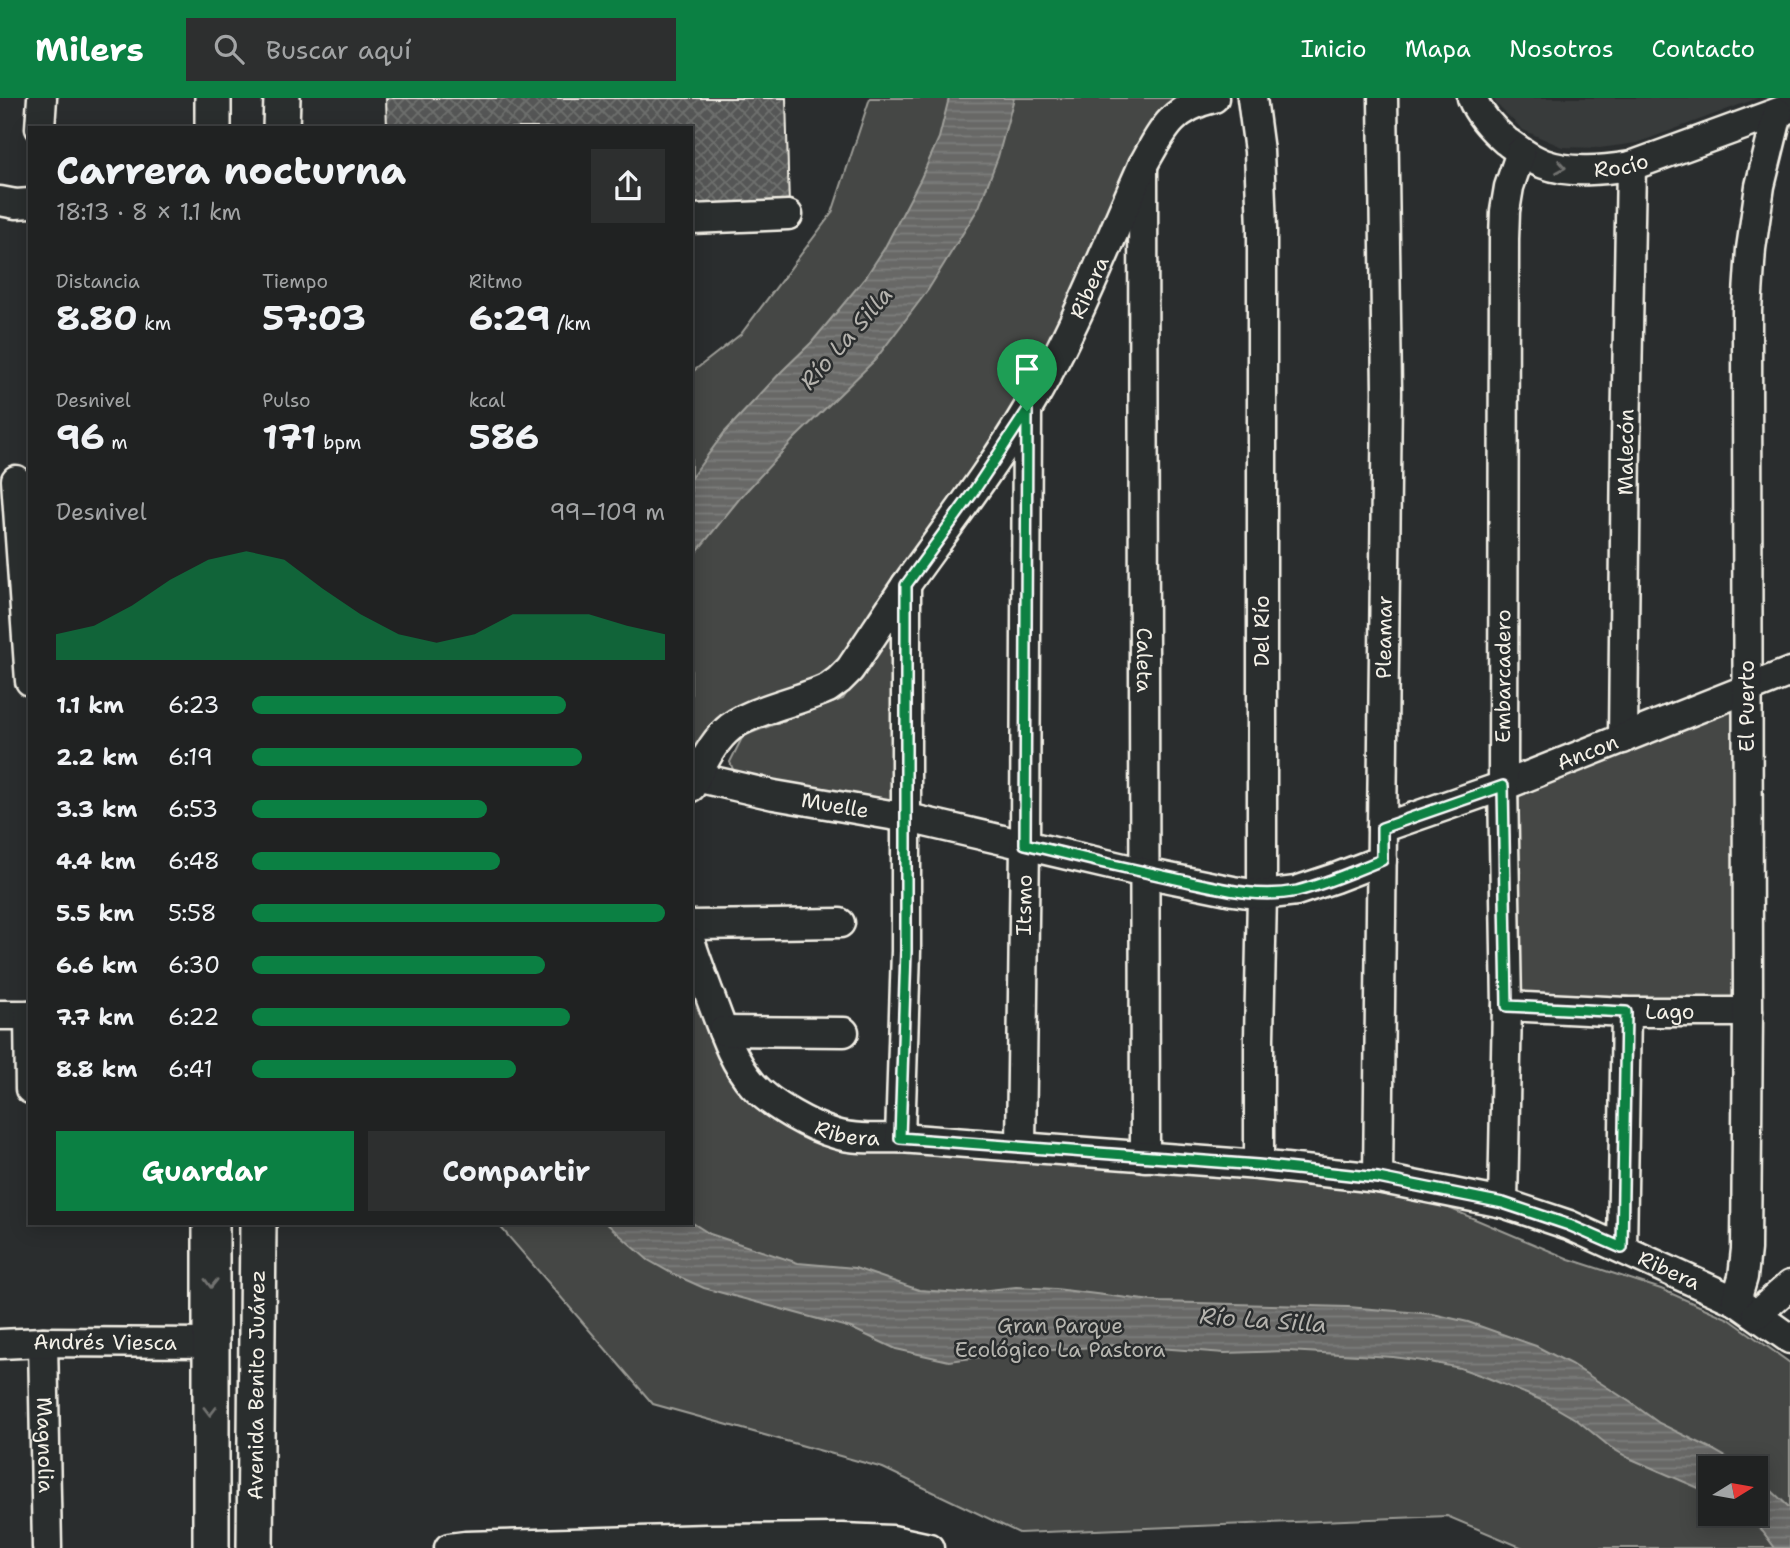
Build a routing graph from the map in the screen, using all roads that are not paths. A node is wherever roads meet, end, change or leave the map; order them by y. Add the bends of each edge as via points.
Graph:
1 (42, 98) edge
2 (213, 98) edge
3 (282, 98) edge
4 (1214, 98) edge
5 (1252, 98) edge
6 (1383, 98) edge
7 (1472, 98) edge
8 (1784, 110) edge
9 (40, 126) edge
10 (213, 126) edge
11 (281, 126) edge
12 (1521, 152) junction
13 (1143, 165) junction
14 (1631, 166) junction
15 (788, 215) dead end
16 (693, 219) edge
17 (1027, 411) junction
18 (15, 480) edge
19 (906, 585) junction
20 (28, 654) edge
21 (1790, 672) edge
22 (1747, 689) junction
23 (1623, 739) junction
24 (694, 782) edge
25 (1503, 786) junction
26 (908, 818) junction
27 (1382, 828) junction
28 (1025, 844) junction
29 (1382, 860) junction
30 (1145, 873) junction
31 (1262, 895) junction
32 (840, 923) dead end
33 (693, 925) edge
34 (693, 948) edge
35 (1507, 1006) junction
36 (1626, 1012) junction
37 (1748, 1013) junction
38 (0, 1015) edge
39 (28, 1015) edge
40 (723, 1031) junction
41 (844, 1032) dead end
42 (900, 1138) junction
43 (1021, 1147) junction
44 (1145, 1157) junction
45 (1258, 1165) junction
46 (1378, 1178) junction
47 (1503, 1203) junction
48 (211, 1225) edge
49 (258, 1225) edge
50 (1622, 1248) junction
51 (1790, 1285) edge
52 (1746, 1307) junction
53 (1790, 1339) edge
54 (43, 1342) junction
55 (210, 1343) junction
56 (0, 1344) edge
57 (842, 1543) edge
58 (707, 1544) edge
59 (570, 1546) edge
60 (47, 1548) edge
61 (211, 1548) edge
62 (255, 1548) edge
63 (449, 1548) edge
64 (929, 1548) edge

1 - 9 street
2 - 10 main road
3 - 11 main road
4 - 13 street, Ribera via 1175,114
5 - 31 street, Del Río via 1262,228
6 - 27 street, Pleamar via 1387,392
7 - 12 street, Rocío via 1493,130
8 - 14 street, Rocío
8 - 22 street, El Puerto via 1760,186 1747,310
12 -> 14 street, Rocío via 1544,164 1578,170
12 - 25 street, Embarcadero via 1509,187 1504,239
13 - 17 street, Ribera via 1072,325
13 - 30 street, Caleta
14 - 23 street, Malecón
15 - 16 street
17 - 19 street, Ribera
17 - 28 street, Itsmo
18 - 20 street
19 - 24 street, Ribera via 839,680 726,730
19 - 26 street
21 - 22 street, Ancon
22 - 23 street, Ancon
22 - 37 street, El Puerto
23 - 25 street, Ancon
24 - 26 street, Muelle
25 - 27 street, Ancon
25 - 35 street, Embarcadero
26 - 28 street, Muelle
26 - 42 street
27 - 29 street, Pleamar
28 - 30 street, Muelle
28 - 43 street, Itsmo
29 - 31 street, Muelle via 1296,891
29 - 46 street, Pleamar
30 - 31 street, Muelle
30 - 44 street, Caleta
31 - 45 street, Del Río
32 - 33 street
34 - 40 street, Ribera
35 - 36 street, Lago
35 - 47 street, Embarcadero
36 - 37 street, Lago
36 - 50 street
37 - 52 street, El Puerto
38 - 39 street
40 - 41 street
40 - 42 street, Ribera via 755,1087 794,1115 836,1134
42 - 43 street, Ribera
43 - 44 street, Ribera
44 - 45 street, Ribera
45 - 46 street, Ribera
46 - 47 street, Ribera
47 - 50 street, Ribera
48 -> 55 main road, Avenida Benito Juárez
49 - 62 main road, Avenida Benito Juárez
50 - 52 street, Ribera
51 - 52 street
52 - 53 street, Ribera
54 - 55 street, Andrés Viesca
54 - 56 street, Andrés Viesca
54 - 60 street, Magnolia
55 -> 61 main road, Avenida Benito Juárez
57 - 58 street
57 - 64 street via 892,1540
58 - 59 street
59 - 63 street

